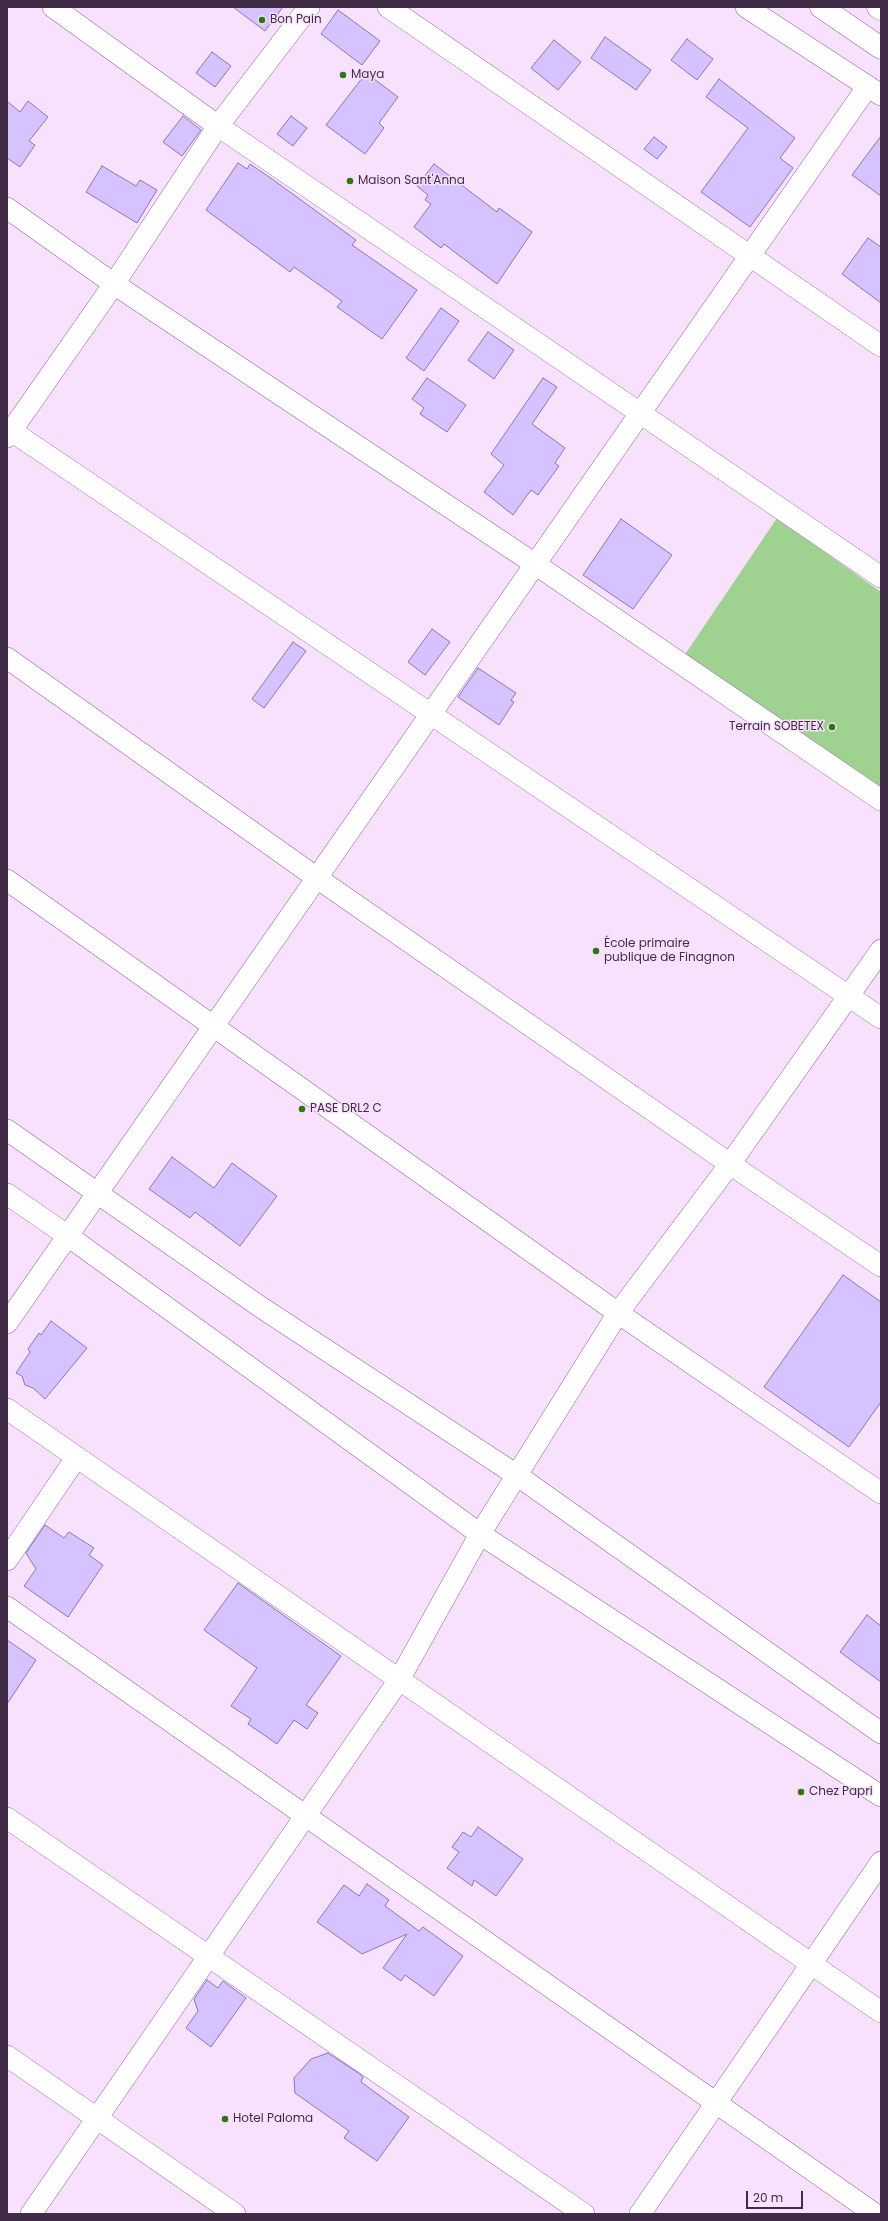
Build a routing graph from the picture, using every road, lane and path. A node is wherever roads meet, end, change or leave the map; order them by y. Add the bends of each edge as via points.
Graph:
1 (53, 7) edge
2 (309, 7) edge
3 (388, 7) edge
4 (746, 7) edge
5 (821, 7) edge
6 (878, 7) edge
7 (881, 9) edge
8 (881, 48) edge
9 (874, 91) edge
10 (218, 126) junction
11 (7, 208) edge
12 (749, 257) junction
13 (114, 284) junction
14 (881, 346) edge
15 (641, 412) junction
16 (8, 432) edge
17 (535, 564) junction
18 (881, 577) edge
19 (7, 658) edge
20 (431, 714) junction
21 (881, 800) edge
22 (317, 878) junction
23 (7, 880) edge
24 (881, 950) edge
25 (848, 995) junction
26 (881, 1018) edge
27 (214, 1026) junction
28 (7, 1130) edge
29 (730, 1164) junction
30 (97, 1193) junction
31 (7, 1194) edge
32 (68, 1236) junction
33 (881, 1266) edge
34 (618, 1313) junction
35 (7, 1323) edge
36 (7, 1409) edge
37 (76, 1458) junction
38 (518, 1476) junction
39 (881, 1493) edge
40 (480, 1534) junction
41 (7, 1560) edge
42 (7, 1607) edge
43 (398, 1680) junction
44 (881, 1733) edge
45 (881, 1796) edge
46 (305, 1815) junction
47 (7, 1818) edge
48 (881, 1862) edge
49 (208, 1956) junction
50 (811, 1964) junction
51 (881, 2012) edge
52 (7, 2056) edge
53 (716, 2103) junction
54 (97, 2118) junction
55 (31, 2214) edge
56 (234, 2214) edge
57 (584, 2214) edge
58 (640, 2214) edge
59 (875, 2214) edge

1 - 10 street
2 - 10 street
3 - 12 street
4 - 9 street
5 - 8 highway
6 - 7 highway
9 - 12 street
10 - 13 street
10 - 15 street
11 - 13 street
12 - 14 street
12 - 15 street
13 - 16 street
13 - 17 street
15 - 17 street
15 - 18 street
16 - 20 street
17 - 20 street
17 - 21 street
19 - 22 street
20 - 22 street
20 - 25 street
22 - 27 street
22 - 29 street
23 - 27 street
24 - 25 street
25 - 26 street
25 - 29 street
27 - 30 street
27 - 34 street
28 - 30 street
29 - 33 street
29 - 34 street
30 - 32 street
30 - 38 street via 259,1306
31 - 32 street
32 - 35 street
32 - 40 street
34 - 38 street
34 - 39 street
36 - 37 street
37 - 41 street
37 - 43 street
38 - 40 street
38 - 44 street
40 - 43 street
40 - 45 street
42 - 46 street
43 - 46 street
43 - 50 street
46 - 49 street
46 - 53 street
47 - 49 street
48 - 50 street
49 - 54 street
49 - 57 street
50 - 51 street
50 - 53 street
52 - 54 street
53 - 58 street
53 - 59 street
54 - 55 street
54 - 56 street

